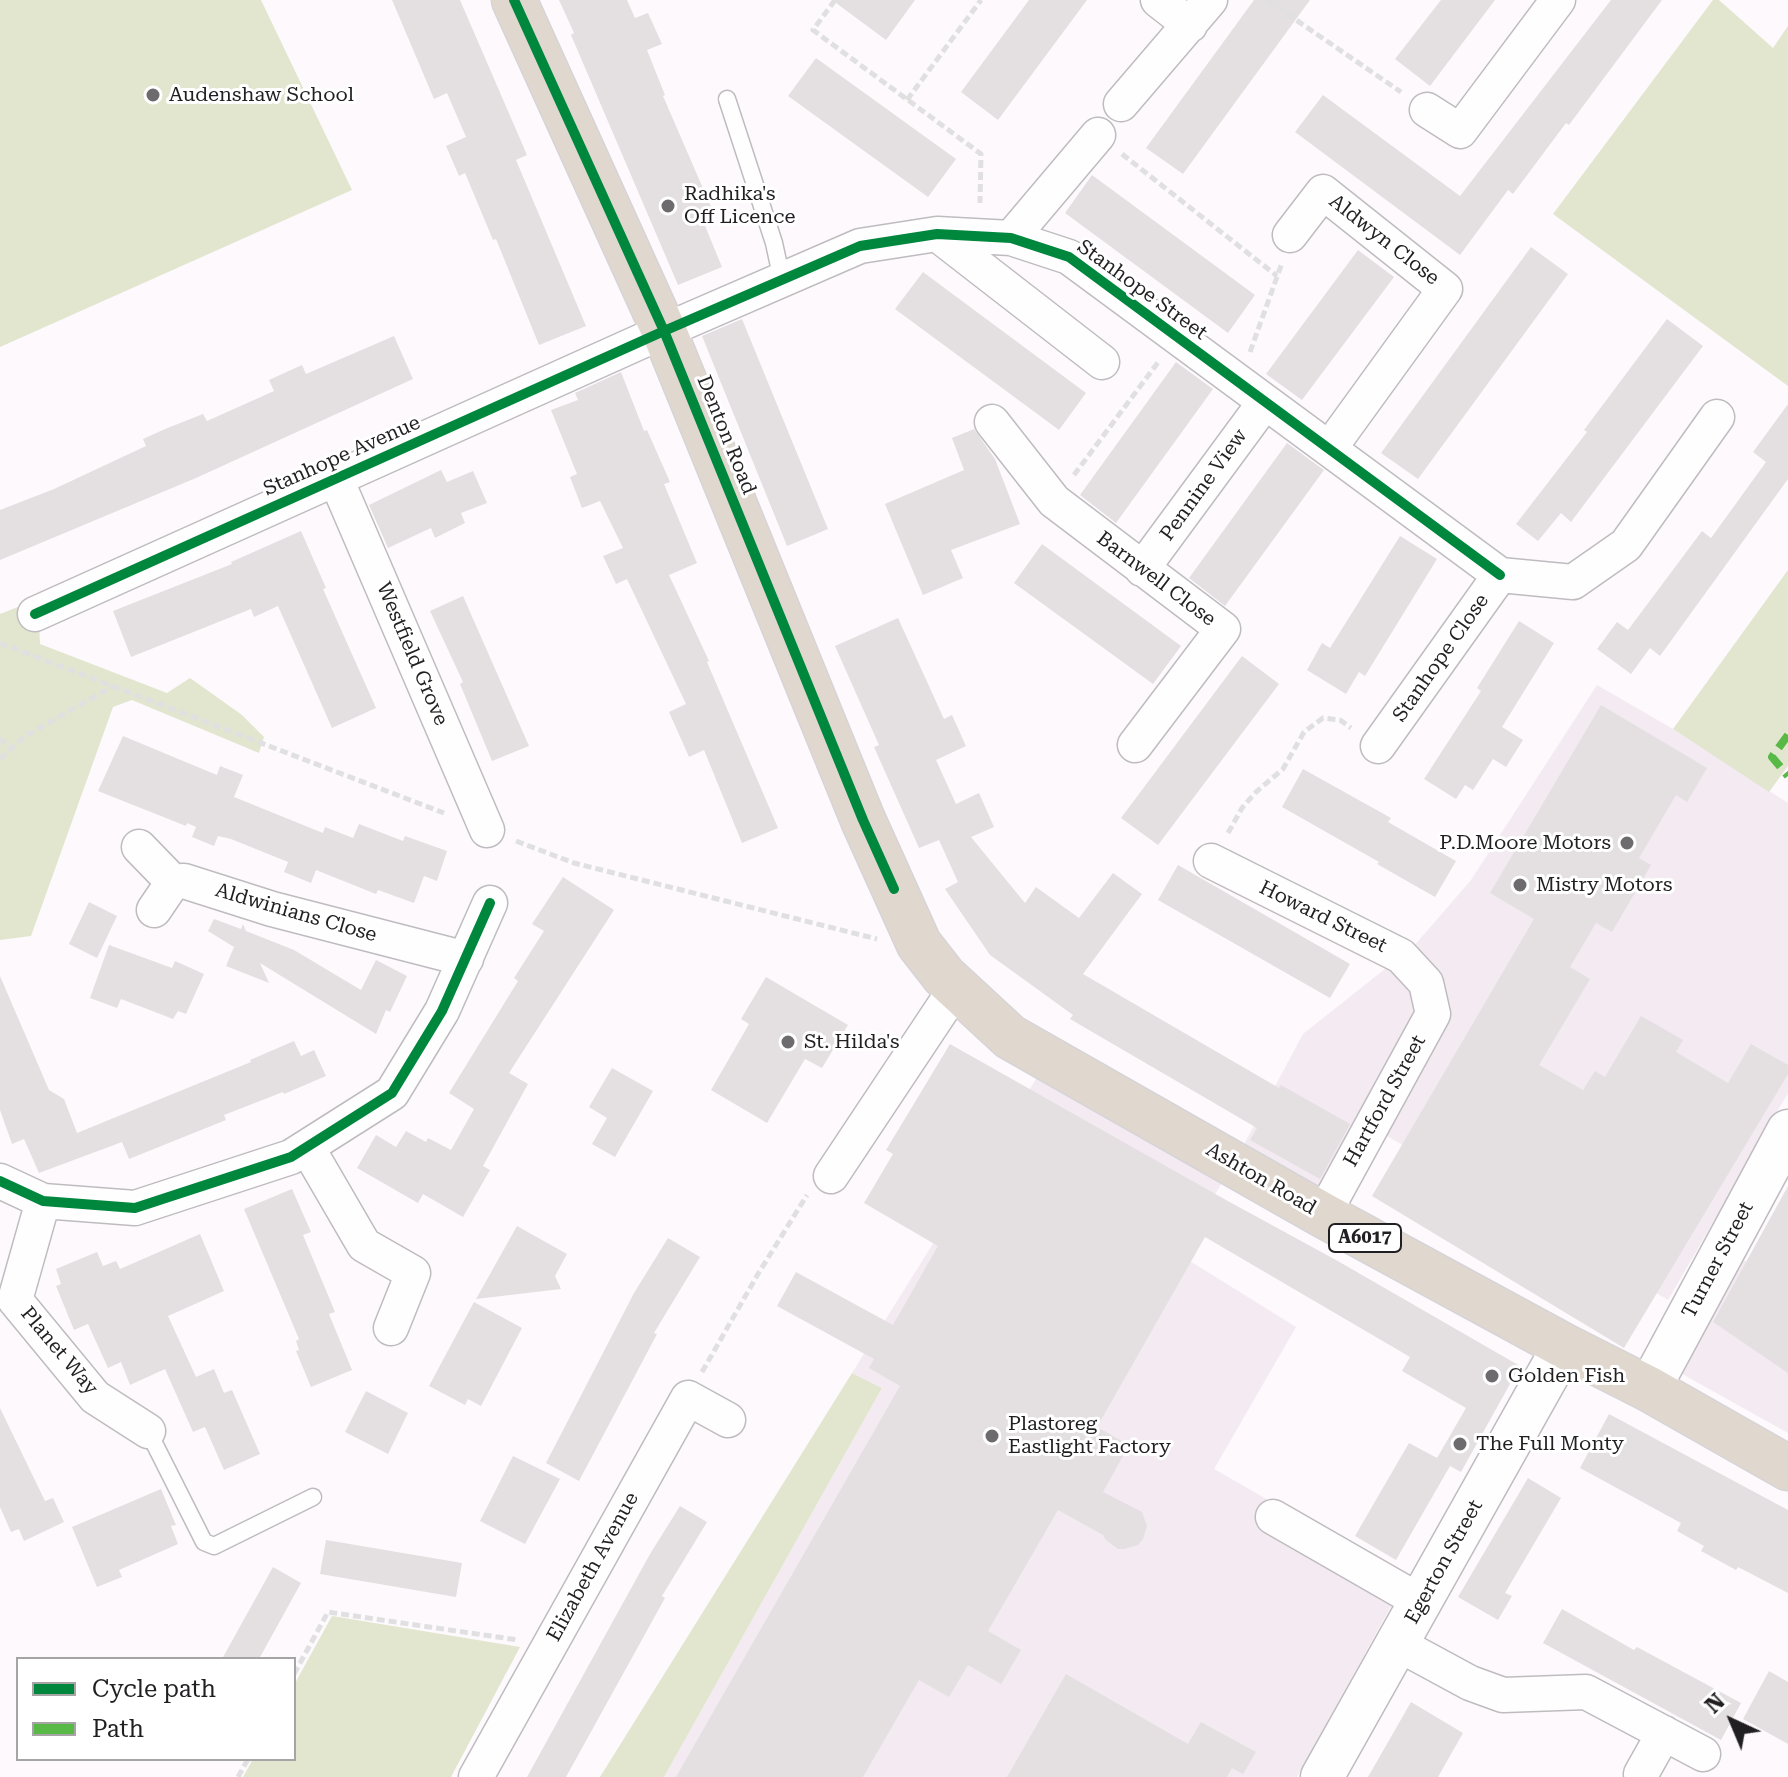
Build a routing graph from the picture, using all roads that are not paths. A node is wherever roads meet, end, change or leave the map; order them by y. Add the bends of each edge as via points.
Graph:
1 (514, 0) edge
2 (1158, 0) edge
3 (1558, 0) edge
4 (1200, 12) edge
5 (727, 99) dead end
6 (1121, 104) dead end
7 (1427, 110) road end
8 (1098, 135) road end
9 (937, 234) junction
10 (1290, 235) road end
11 (995, 237) junction
12 (782, 280) junction
13 (664, 331) junction
14 (1102, 362) dead end
15 (1252, 392) junction
16 (1717, 417) dead end
17 (992, 422) dead end
18 (1329, 449) junction
19 (336, 479) junction
20 (1142, 569) junction
21 (1500, 575) junction
22 (35, 614) dead end
23 (1135, 745) dead end
24 (1378, 746) road end
25 (487, 830) dead end
26 (139, 847) dead end
27 (1211, 861) road end
28 (173, 882) junction
29 (490, 903) dead end
30 (154, 910) dead end
31 (466, 959) junction
32 (1426, 983) joint
33 (956, 988) junction
34 (307, 1147) junction
35 (1781, 1158) edge
36 (831, 1176) road end
37 (0, 1181) edge
38 (43, 1201) junction
39 (1323, 1215) junction
40 (391, 1328) dead end
41 (1564, 1346) junction
42 (1649, 1389) junction
43 (728, 1420) dead end
44 (148, 1431) joint
45 (1788, 1468) edge
46 (313, 1497) dead end
47 (1273, 1517) dead end
48 (1421, 1602) junction
49 (1398, 1644) junction
50 (1664, 1733) junction
51 (1703, 1754) dead end
52 (1641, 1774) dead end
53 (476, 1777) edge
54 (1322, 1777) edge

1 - 13 highway, Denton Road / A6017
2 - 4 street
3 - 7 street via 1460,131
4 - 6 street
5 - 12 lane
8 - 11 street
9 - 11 street, Stanhope Street
9 - 12 street, Stanhope Street via 860,246
9 - 14 street
10 - 18 street, Aldwyn Close via 1323,192 1445,289
11 - 15 street, Stanhope Street via 1069,257
12 - 13 street, Stanhope Street
13 - 19 street, Stanhope Avenue
13 - 33 highway, Denton Road / A6017 via 863,820 919,944
15 - 18 street, Stanhope Street
15 - 20 street, Pennine View
16 - 21 street, Stanhope Close via 1626,545 1573,582
17 - 20 street, Barnwell Close via 1054,501
18 - 21 street, Stanhope Street
19 - 22 street, Stanhope Avenue
19 - 25 street, Westfield Grove
20 - 23 street, Barnwell Close via 1223,629
21 - 24 street, Stanhope Close
26 - 28 street
27 - 32 street, Howard Street via 1401,956
28 - 30 street
28 - 31 street, Aldwinians Close
29 - 31 street
31 - 34 street via 442,1011 392,1093
32 - 39 street, Hartford Street via 1433,1014
33 - 36 street
33 - 39 highway, Ashton Road / A6017 via 1010,1037
34 - 38 street via 291,1157 135,1208
34 - 40 street via 364,1245 413,1273
35 - 42 street, Turner Street
37 - 38 street
38 - 44 street, Planet Way via 15,1300 95,1397
39 - 41 highway, Ashton Road / A6017
41 - 42 highway, Ashton Road / A6017
41 - 48 street, Egerton Street
42 - 45 highway, Ashton Road / A6017
43 - 53 street, Elizabeth Avenue via 688,1398
44 - 46 lane via 204,1542 214,1546
47 - 48 street
48 - 49 street, Egerton Street
49 - 50 street via 1503,1695 1586,1692
49 - 54 street, Egerton Street
50 - 51 street
50 - 52 street

